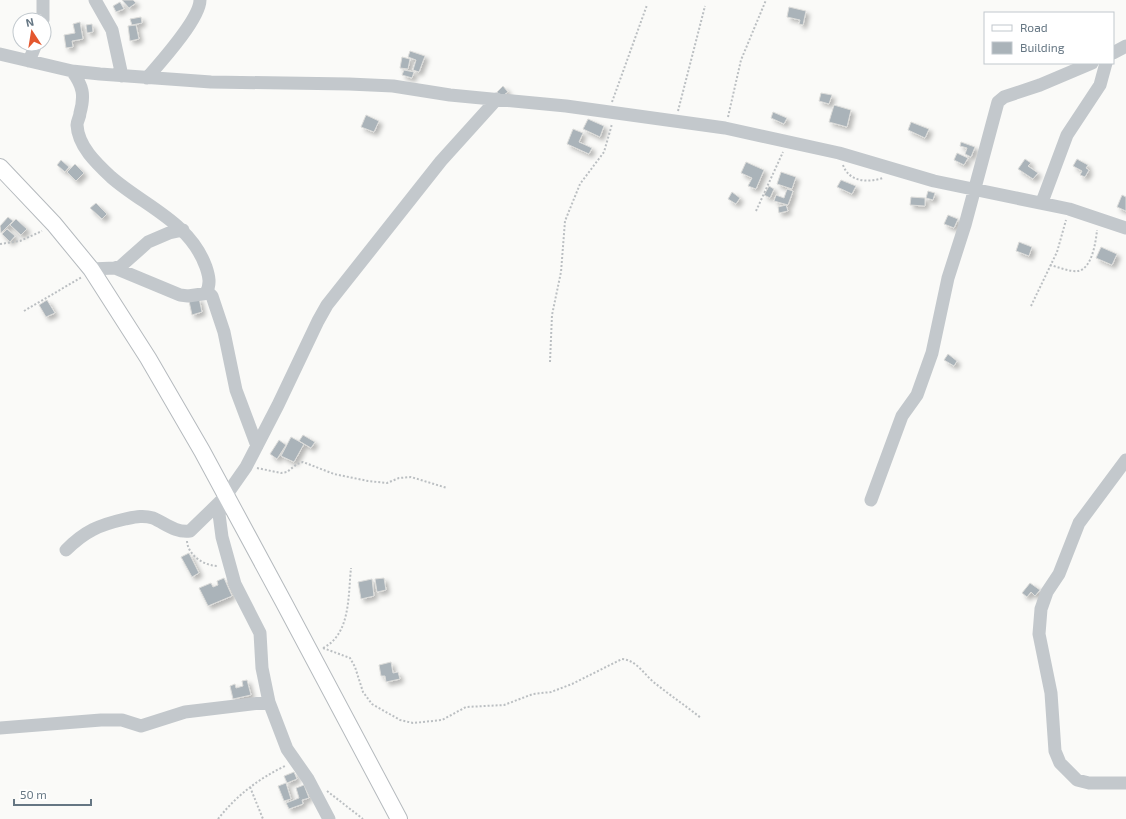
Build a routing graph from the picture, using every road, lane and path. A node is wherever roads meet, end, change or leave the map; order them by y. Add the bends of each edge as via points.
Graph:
1 (43, 0) edge
2 (95, 0) edge
3 (200, 0) edge
4 (766, 0) edge
5 (647, 5) dead end
6 (705, 6) dead end
7 (43, 12) edge
8 (1126, 46) edge
9 (33, 52) edge
10 (1114, 52) edge
11 (0, 54) edge
12 (29, 61) junction
13 (1090, 64) edge
14 (1106, 64) edge
15 (72, 71) junction
16 (122, 76) junction
17 (147, 78) junction
18 (497, 99) junction
19 (612, 113) junction
20 (675, 122) junction
21 (724, 128) junction
22 (788, 142) junction
23 (0, 167) edge
24 (975, 190) junction
25 (1042, 202) junction
26 (1069, 209) junction
27 (756, 211) dead end
28 (1099, 218) junction
29 (54, 224) junction
30 (1126, 228) edge
31 (183, 230) junction
32 (0, 244) edge
33 (1050, 265) junction
34 (115, 268) junction
35 (91, 270) junction
36 (206, 293) junction
37 (1031, 306) dead end
38 (24, 311) dead end
39 (550, 362) dead end
40 (257, 446) junction
41 (1126, 460) edge
42 (246, 467) junction
43 (446, 488) dead end
44 (225, 497) junction
45 (871, 500) dead end
46 (190, 532) junction
47 (66, 550) dead end
48 (230, 565) junction
49 (351, 568) dead end
50 (317, 651) junction
51 (269, 702) junction
52 (701, 718) dead end
53 (0, 728) edge
54 (296, 760) junction
55 (308, 779) junction
56 (1126, 783) edge
57 (250, 786) junction
58 (218, 819) edge
59 (262, 819) edge
60 (329, 819) edge
61 (363, 819) edge
62 (399, 819) edge

1 - 7 street
2 - 16 street via 112,30
3 - 17 street via 192,20 174,47
4 - 21 path via 742,55
5 - 19 path
6 - 20 path
8 - 10 street
9 - 12 street
11 - 12 street
12 - 15 street
13 - 24 street via 1046,83 1004,97 998,102
14 - 25 street via 1100,85 1067,135
15 - 16 street
15 - 31 street via 83,91 84,100 77,124 81,142 91,157 112,178
16 - 17 street
17 - 18 street via 393,86
18 - 19 street
18 - 40 street via 441,162 327,305
19 - 20 street
19 - 39 path via 604,152 580,184 565,221 561,272 552,315
20 - 21 street
21 - 22 street
22 - 24 street via 839,153 934,181
22 - 27 path
23 - 29 main road
24 - 25 street
24 - 45 street via 948,278 932,353 917,396 902,416
25 - 26 street
26 - 28 street
26 - 33 path via 1060,244
28 - 30 street
28 - 33 path via 1086,267 1077,272
29 - 32 path via 20,241
29 - 35 main road
31 - 34 street via 153,238 126,262
31 - 36 street via 194,244 210,278
33 - 37 path
34 - 35 street
34 - 36 street via 180,295
35 - 38 path
35 - 44 main road via 148,358 202,451
36 - 40 street via 212,296 219,313 236,390
40 - 42 street
41 - 56 street via 1079,523 1059,574 1042,601 1040,621 1042,648 1051,692 1053,738 1060,763 1077,780 1089,783
42 - 43 path via 281,473 304,462 334,474 368,481 387,483 411,477
42 - 44 street
44 - 46 street
44 - 48 street via 219,514
44 - 50 main road
46 - 47 street via 180,531 155,519 138,516 96,527
46 - 48 path via 187,545 194,555 210,566
48 - 51 street via 235,584 260,633 262,668
49 - 50 path via 344,621 334,640
50 - 52 path via 350,658 356,667 365,697 383,711 406,722 442,720 466,708 504,705 533,694 551,692 622,658 637,666 654,683
50 - 62 main road
51 - 53 street via 185,712 141,726 122,720 101,720
51 - 54 street via 282,740
54 - 55 street
54 - 57 path
55 - 60 street
55 - 61 path
57 - 58 path
57 - 59 path

